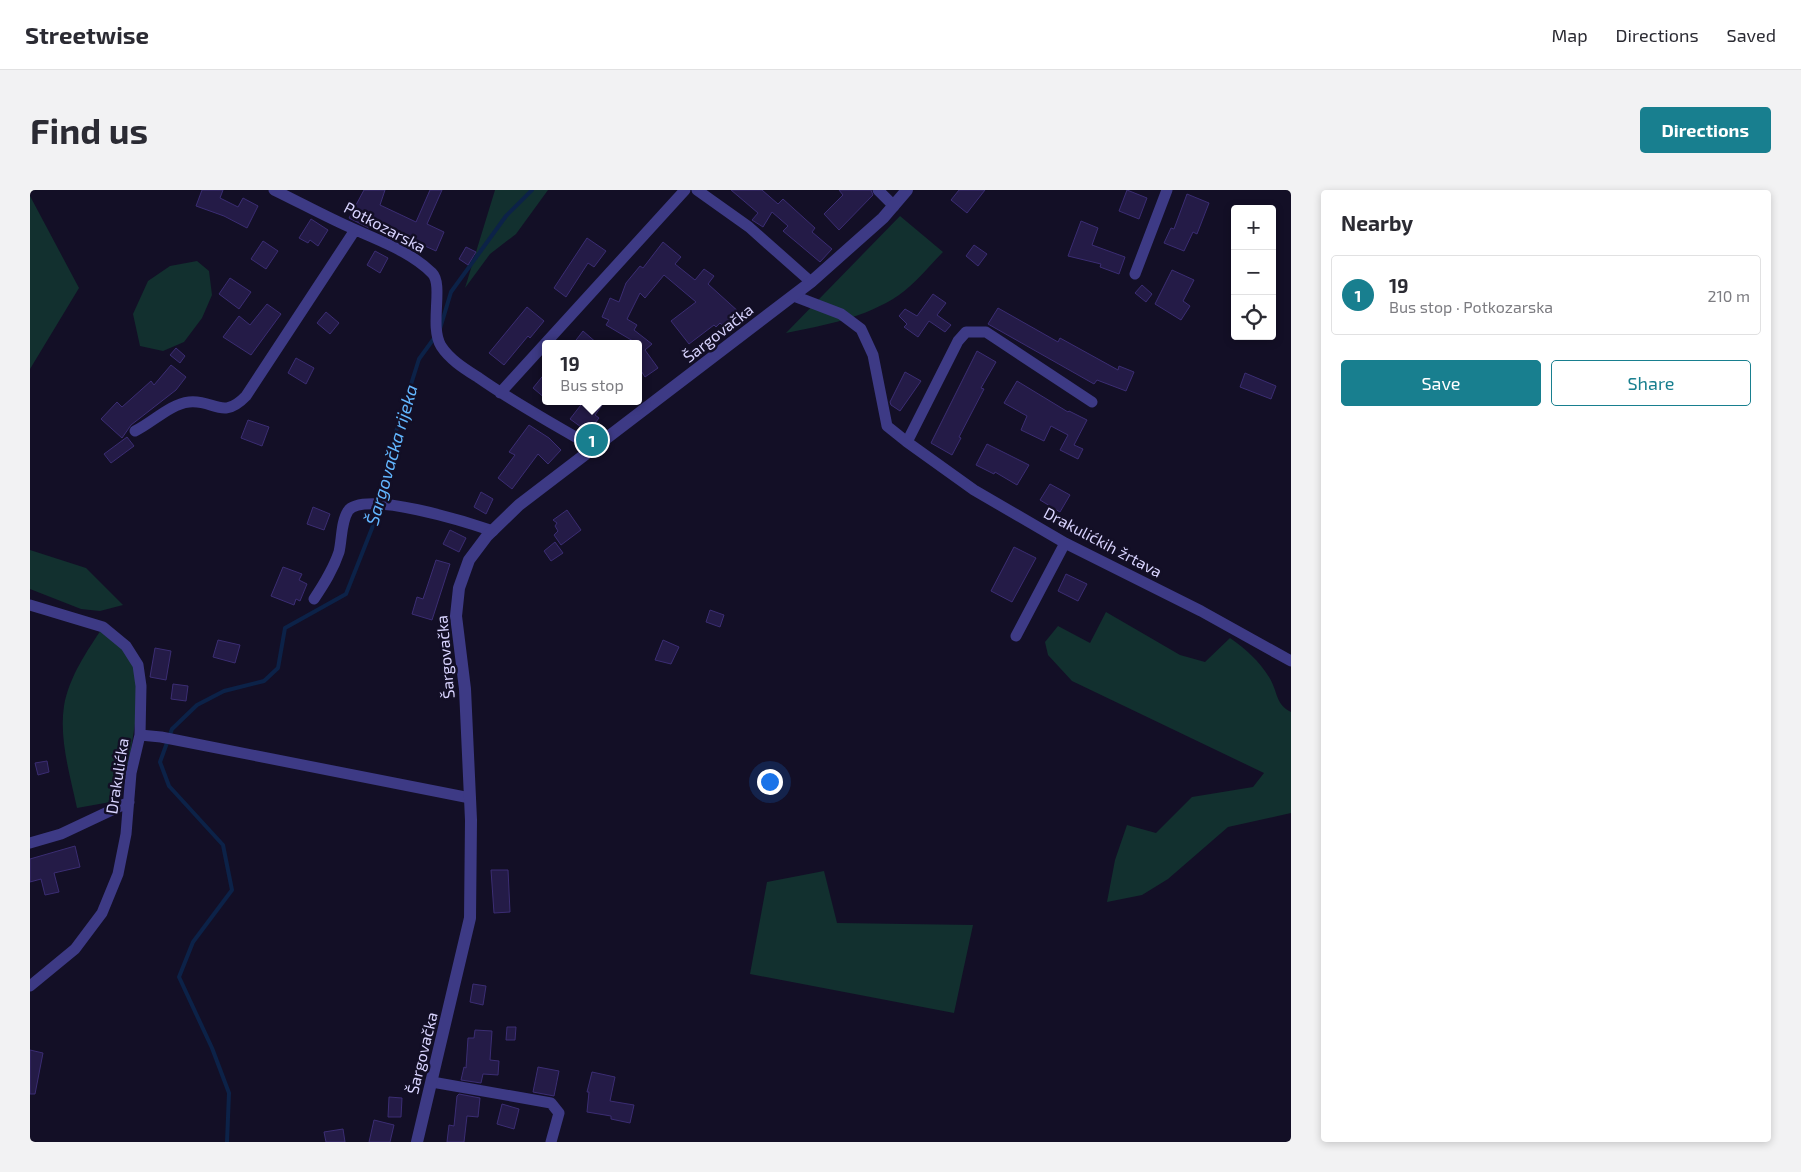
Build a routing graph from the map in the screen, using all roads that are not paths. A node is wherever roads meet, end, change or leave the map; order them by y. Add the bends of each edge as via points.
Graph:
1 (274, 190) edge
2 (685, 190) edge
3 (697, 190) edge
4 (878, 190) edge
5 (907, 190) edge
6 (1168, 190) edge
7 (894, 206) junction
8 (354, 230) junction
9 (1135, 274) dead end
10 (810, 282) junction
11 (794, 296) junction
12 (548, 340) edge
13 (542, 346) edge
14 (500, 392) junction
15 (1092, 402) dead end
16 (135, 430) dead end
17 (906, 442) junction
18 (596, 448) junction
19 (493, 531) junction
20 (1065, 543) junction
21 (314, 600) dead end
22 (30, 605) edge
23 (1016, 636) dead end
24 (1291, 661) edge
25 (140, 735) junction
26 (470, 798) junction
27 (129, 802) junction
28 (30, 843) edge
29 (30, 986) edge
30 (432, 1082) junction
31 (417, 1142) edge
32 (551, 1142) edge

1 - 8 street, Potkozarska
2 - 12 street
3 - 10 street via 749,227
4 - 7 street
5 - 7 street, Šargovačka
6 - 9 street
7 - 10 street, Šargovačka
8 - 14 street, Potkozarska via 419,261 434,274 434,326 441,346 456,363
8 - 16 street via 246,396 236,406 224,408 185,403
10 - 11 street, Šargovačka
11 - 17 street, Drakulićkih žrtava via 841,314 861,329 873,355 887,426
11 - 18 street, Šargovačka
13 - 14 street
14 - 18 street, Potkozarska
15 - 17 street via 986,332 966,332 958,341
17 - 20 street, Drakulićkih žrtava via 974,490
18 - 19 street, Šargovačka via 519,505
19 - 21 street via 450,516 370,503 352,506 347,512 333,567
19 - 26 street, Šargovačka via 469,560 459,588 456,616 465,688
20 - 23 street
20 - 24 street, Drakulićkih žrtava via 1201,611
22 - 25 street, Drakulićka via 102,627 126,646 138,665
25 - 26 street
25 - 27 street, Drakulićka via 131,773
26 - 30 street, Šargovačka via 470,918
27 - 28 street via 61,834
27 - 29 street, Drakulićka via 118,874 102,913 75,949
30 - 31 street, Šargovačka
30 - 32 street via 551,1103 559,1113

